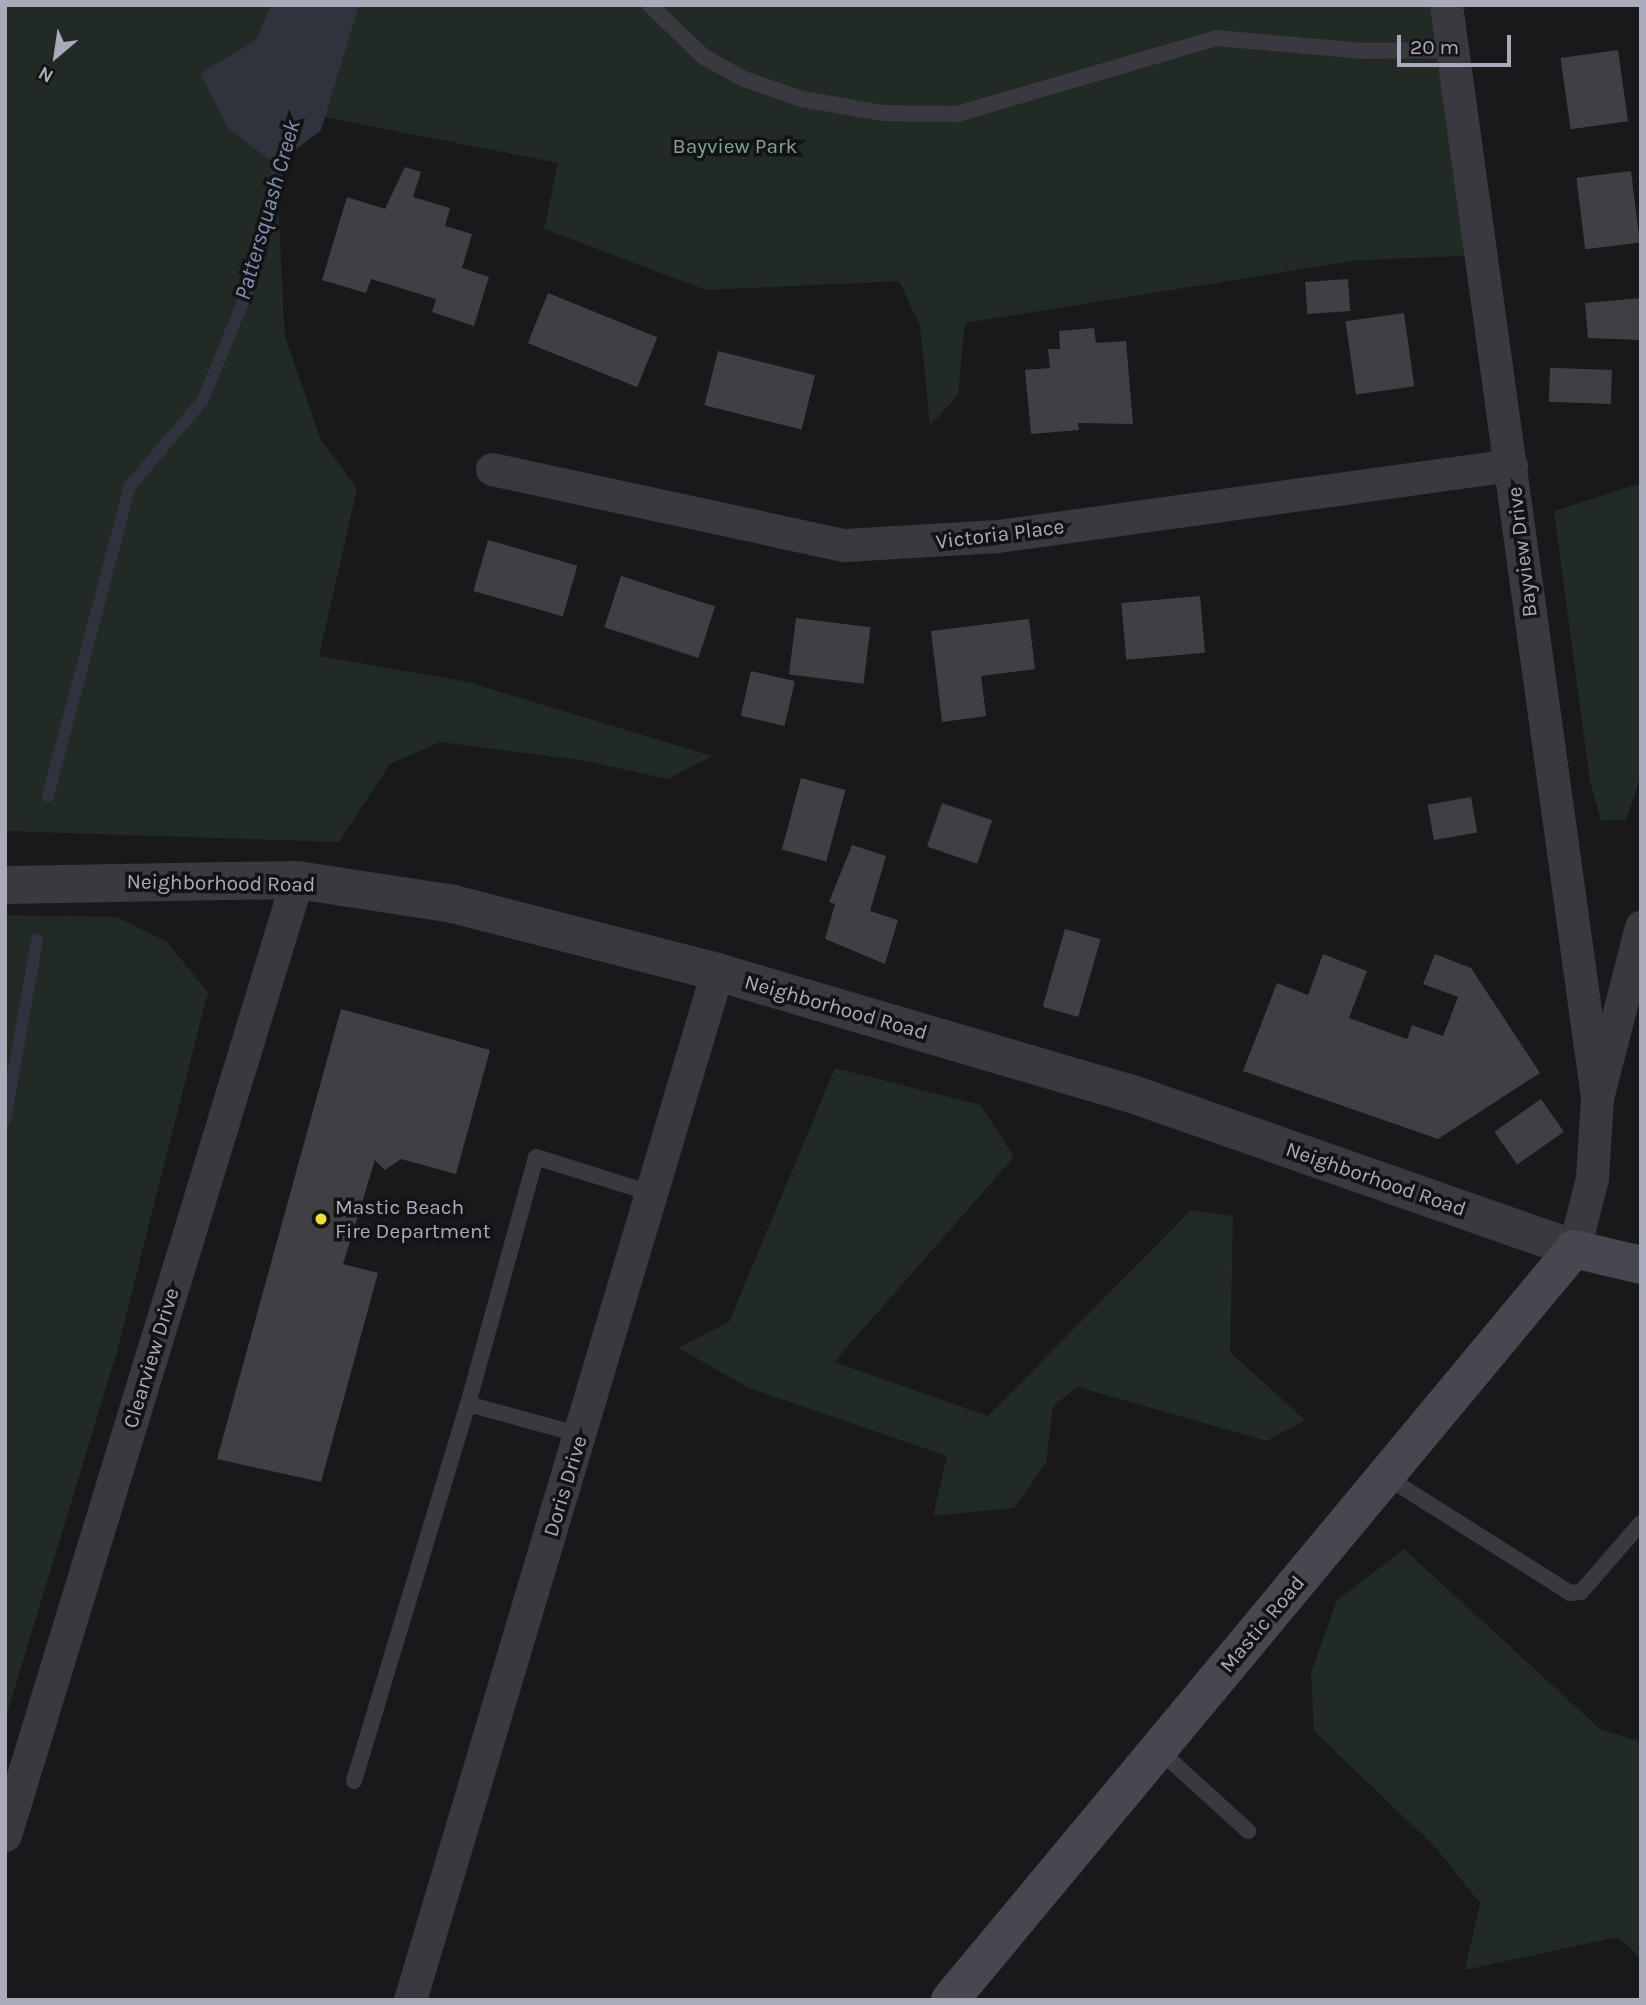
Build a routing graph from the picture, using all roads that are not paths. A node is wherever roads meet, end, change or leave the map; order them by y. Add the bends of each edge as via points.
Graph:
1 (650, 5) edge
2 (1447, 5) edge
3 (1450, 50) junction
4 (1511, 465) junction
5 (492, 469) dead end
6 (297, 880) junction
7 (5, 885) edge
8 (1641, 926) edge
9 (717, 972) junction
10 (1597, 1098) junction
11 (653, 1194) junction
12 (1574, 1249) junction
13 (1641, 1265) edge
14 (468, 1404) junction
15 (581, 1435) junction
16 (1385, 1476) junction
17 (1641, 1523) edge
18 (1158, 1749) junction
19 (354, 1781) dead end
20 (1248, 1831) dead end
21 (5, 1835) edge
22 (410, 2000) edge
23 (950, 2000) edge

1 - 3 lane via 704,57 744,79 802,99 881,113 957,114 1217,38 1363,51
2 - 3 street, Bayview Drive
3 - 4 street, Bayview Drive
4 - 5 street, Victoria Place via 998,536 845,545
4 - 10 street, Bayview Drive
6 - 7 street, Neighborhood Road
6 - 9 street, Neighborhood Road via 453,904
6 - 21 street, Clearview Drive
8 - 10 street
9 - 11 street, Doris Drive
9 - 12 street, Neighborhood Road via 1135,1095
10 - 12 street via 1592,1178
11 - 14 lane via 536,1157
11 - 15 street, Doris Drive
12 - 13 main road, Neighborhood Road
12 - 16 main road, Mastic Road
14 - 15 lane
14 - 19 lane
15 - 22 street, Doris Drive
16 - 17 lane via 1570,1593 1581,1592
16 - 18 main road, Mastic Road
18 - 20 lane
18 - 23 main road, Mastic Road

